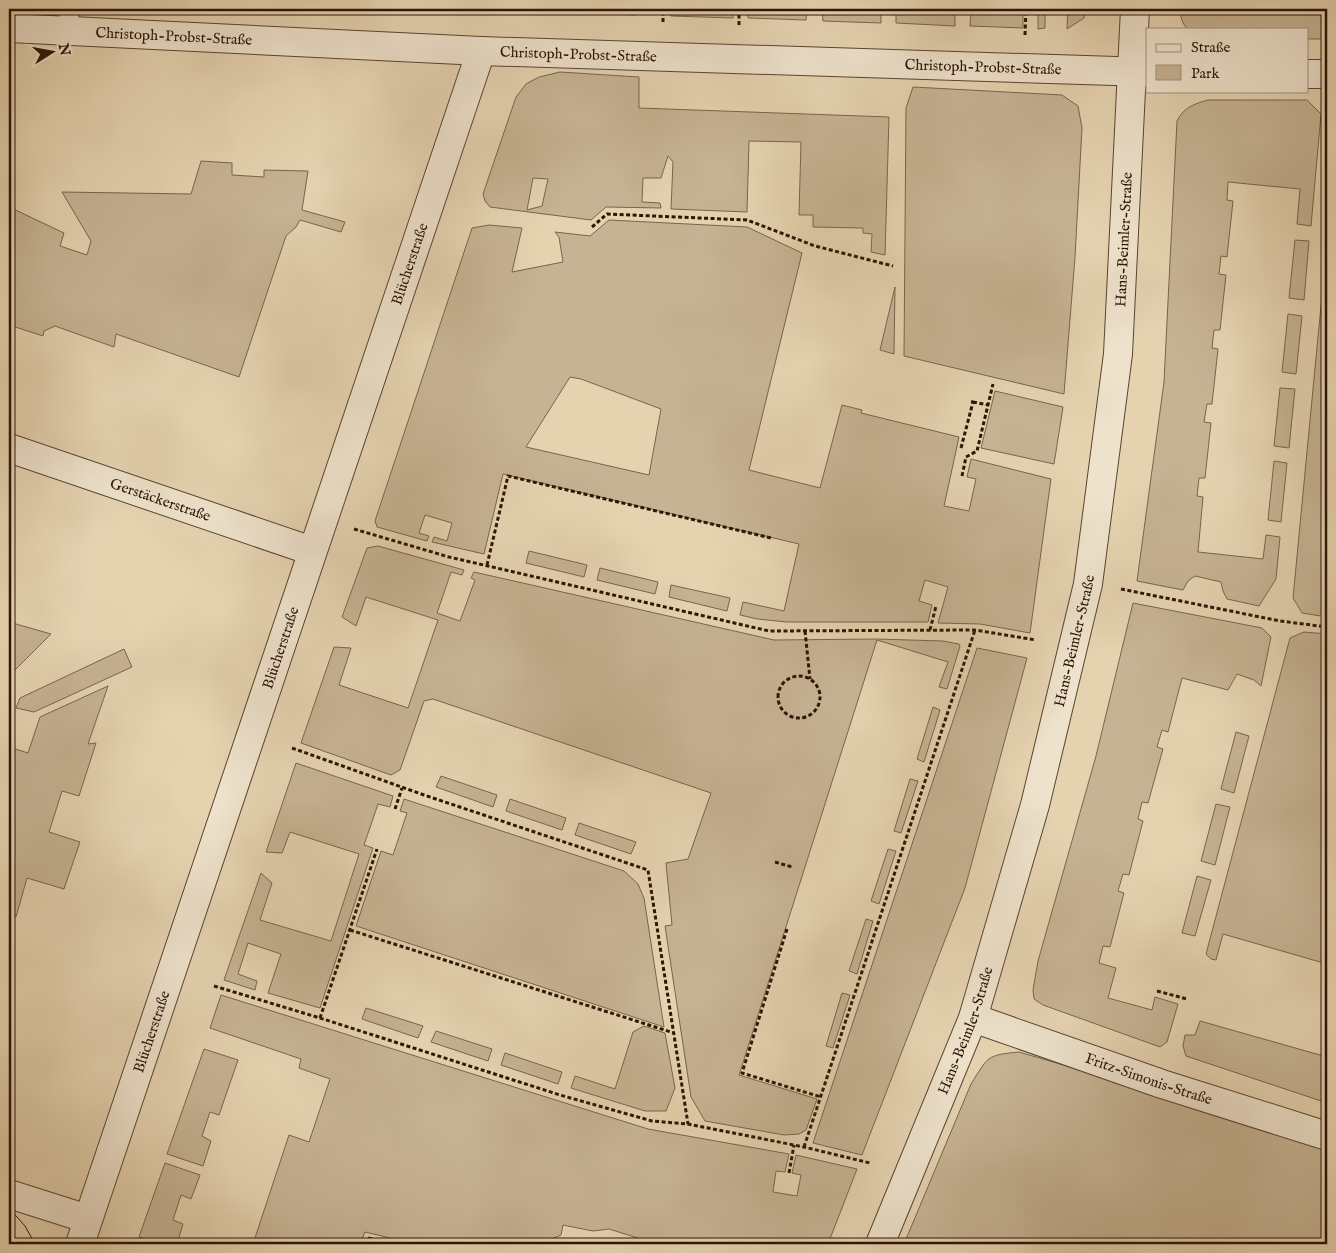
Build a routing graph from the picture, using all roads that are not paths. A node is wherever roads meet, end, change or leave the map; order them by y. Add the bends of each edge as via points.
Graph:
1 (1135, 9) edge
2 (69, 20) edge
3 (9, 28) edge
4 (481, 52) junction
5 (1140, 71) edge
6 (1308, 74) edge
7 (1327, 74) edge
8 (9, 448) edge
9 (312, 551) junction
10 (973, 1018) junction
11 (1327, 1136) edge
12 (9, 1194) edge
13 (84, 1232) edge
14 (880, 1244) edge

1 - 5 street, Hans-Beimler-Straße
2 - 3 street, Christoph-Probst-Straße
2 - 4 street, Christoph-Probst-Straße
4 - 5 street, Christoph-Probst-Straße
4 - 9 street, Blücherstraße
5 - 10 street, Hans-Beimler-Straße via 1118,354 1088,584 1035,805
6 - 7 street
8 - 9 street, Gerstäckerstraße
9 - 13 street, Blücherstraße
10 - 11 street, Fritz-Simonis-Straße via 1162,1084
10 - 14 street, Hans-Beimler-Straße
12 - 13 street

